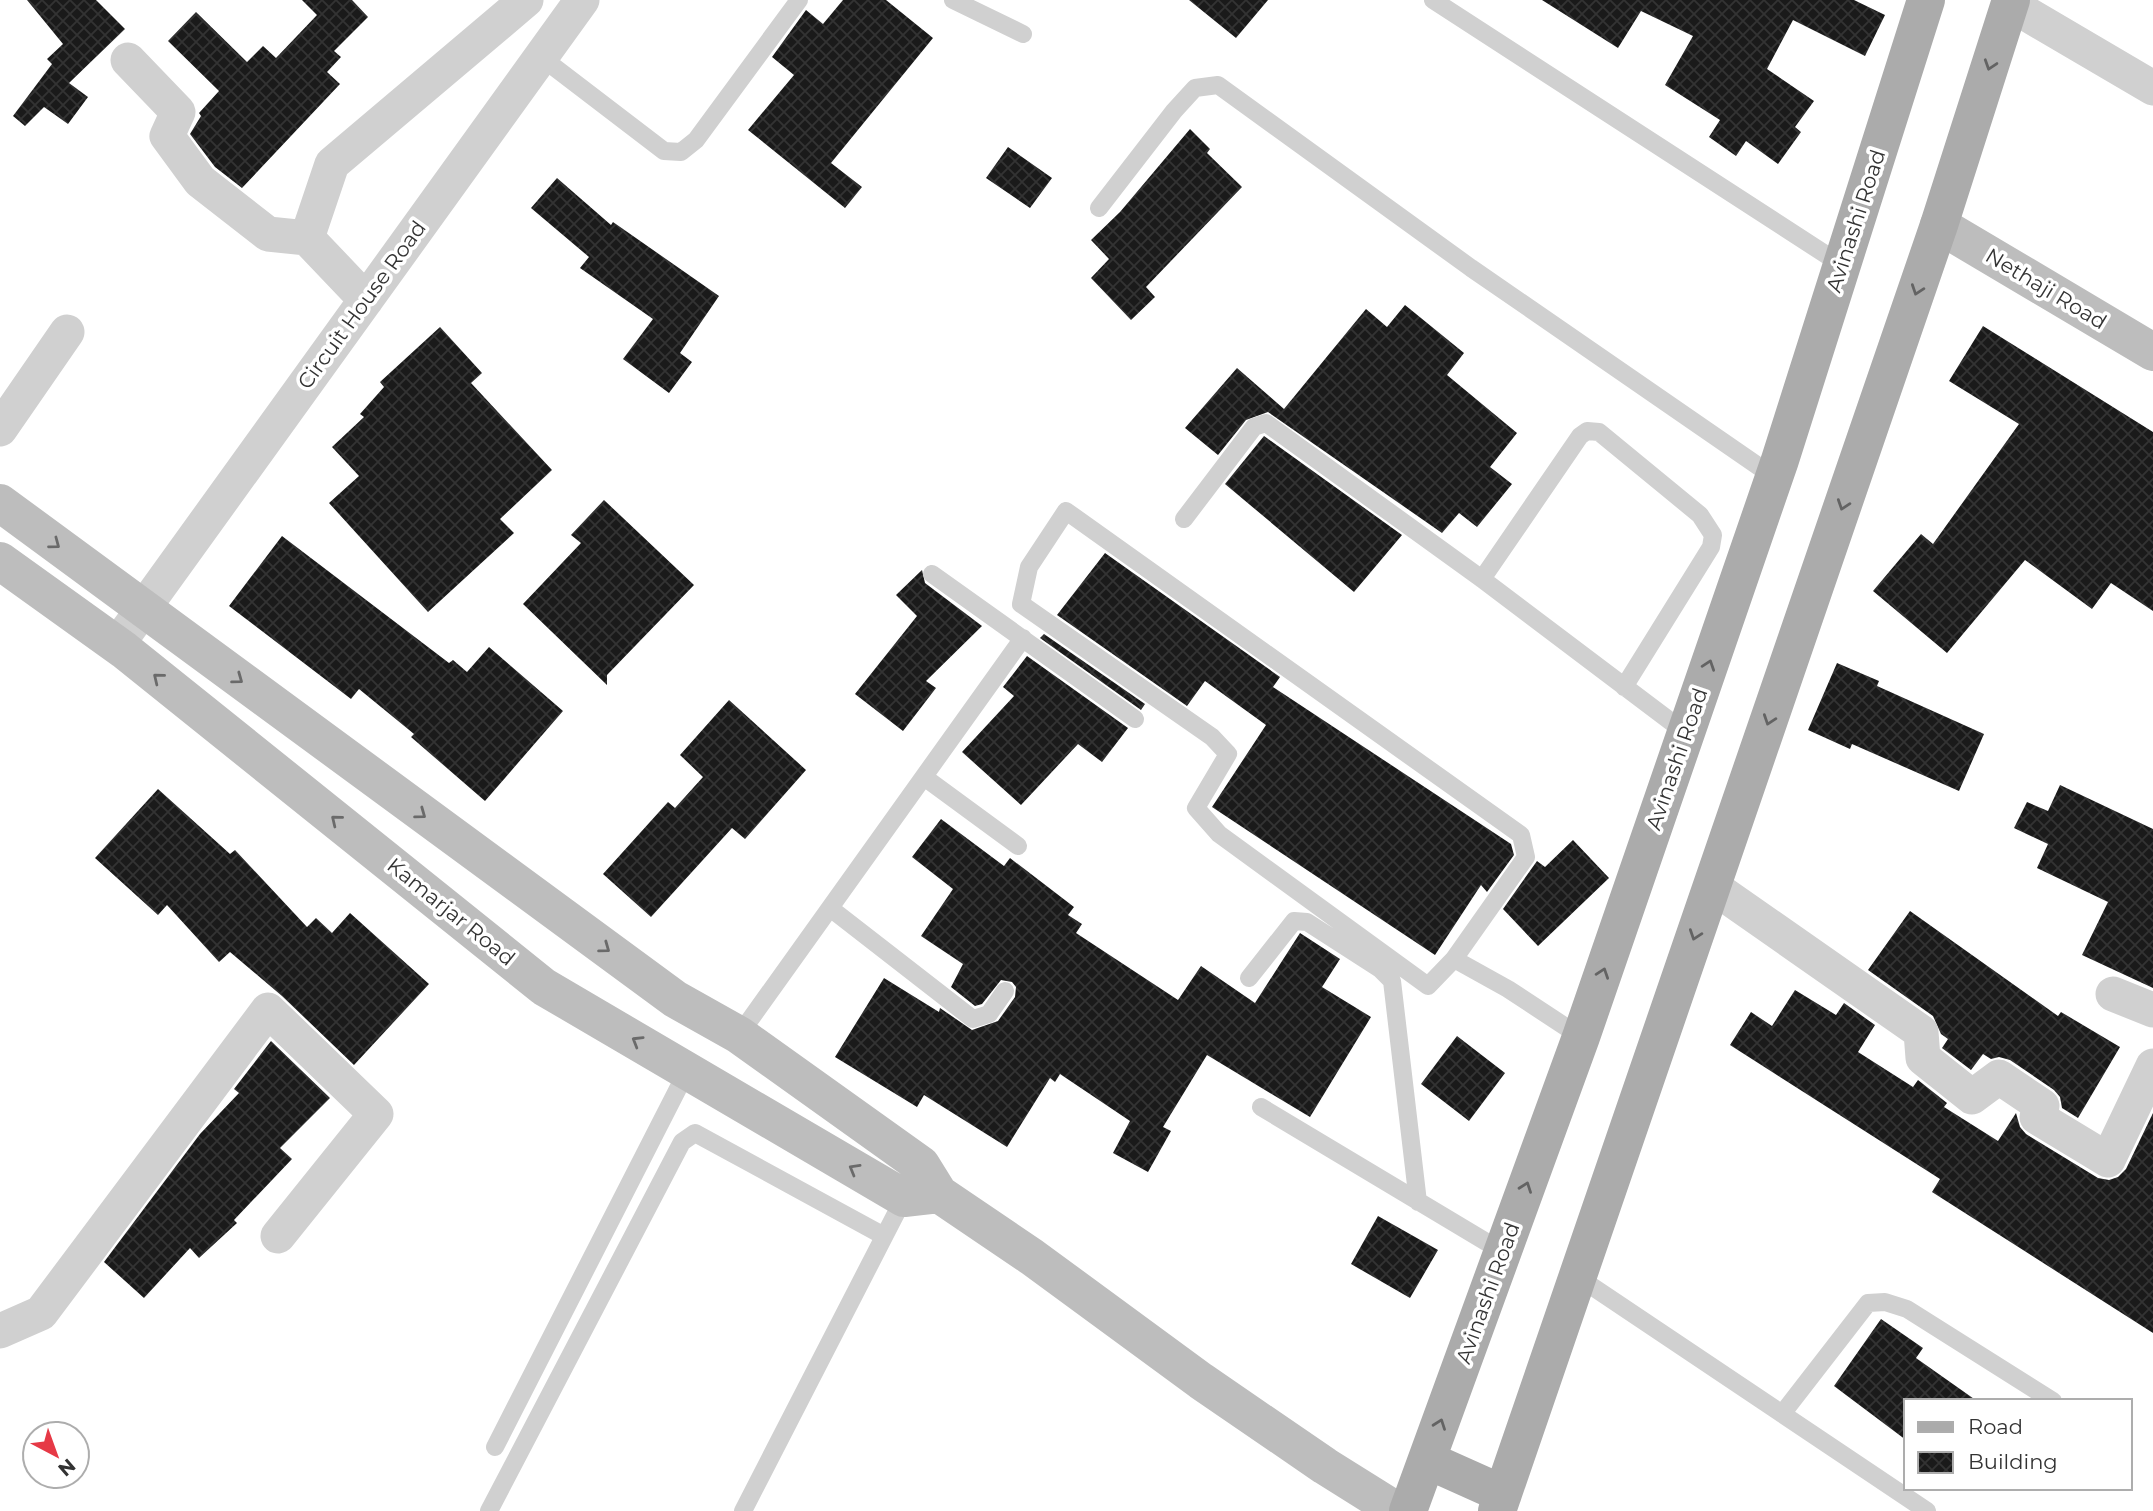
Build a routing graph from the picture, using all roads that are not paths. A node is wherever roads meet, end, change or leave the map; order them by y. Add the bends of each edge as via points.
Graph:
1 (526, 0) edge
2 (582, 0) edge
3 (799, 0) edge
4 (953, 0) edge
5 (1433, 0) edge
6 (1926, 0) edge
7 (2010, 2) edge
8 (1023, 34) dead end
9 (541, 57) junction
10 (128, 60) dead end
11 (2153, 88) edge
12 (1100, 208) dead end
13 (1939, 225) junction
14 (307, 238) junction
15 (1842, 265) junction
16 (366, 300) junction
17 (67, 332) dead end
18 (2153, 352) edge
19 (0, 429) edge
20 (1774, 477) junction
21 (0, 503) edge
22 (1184, 519) dead end
23 (0, 561) edge
24 (932, 574) dead end
25 (1482, 579) junction
26 (143, 610) junction
27 (1023, 638) junction
28 (117, 645) junction
29 (1625, 687) junction
30 (1135, 719) dead end
31 (1686, 733) junction
32 (924, 777) junction
33 (1018, 846) dead end
34 (1712, 886) junction
35 (830, 908) junction
36 (1454, 959) junction
37 (1249, 978) dead end
38 (1005, 990) dead end
39 (2113, 994) dead end
40 (2153, 1010) edge
41 (739, 1035) junction
42 (1581, 1037) junction
43 (2153, 1066) edge
44 (687, 1071) junction
45 (1261, 1107) dead end
46 (921, 1186) junction
47 (1418, 1202) junction
48 (278, 1236) dead end
49 (884, 1236) junction
50 (1503, 1252) junction
51 (1578, 1277) junction
52 (0, 1331) edge
53 (2050, 1399) edge
54 (1782, 1414) junction
55 (495, 1447) dead end
56 (1427, 1460) junction
57 (1500, 1502) edge
58 (489, 1511) edge
59 (743, 1511) edge
60 (1397, 1511) edge
61 (1408, 1511) edge
62 (1927, 1511) edge

1 - 14 street via 332,164
2 - 9 street, Circuit House Road
3 - 9 lane via 696,140 681,152 664,152
4 - 8 lane
5 - 15 lane
6 - 15 main road, Avinashi Road
7 - 11 street
7 -> 13 main road
9 - 16 street, Circuit House Road
10 - 14 street via 178,112 167,136 200,181 268,234
12 - 20 lane via 1195,88 1218,85 1471,268
13 - 18 main road, Nethaji Road
13 -> 34 main road
14 - 16 street
15 - 20 main road, Avinashi Road
16 - 26 street, Circuit House Road
17 - 19 street
31 -> 20 main road, Avinashi Road
21 -> 26 main road
22 - 25 lane via 1255,427 1266,423
23 - 28 main road, Kamarjar Road
24 - 27 lane
25 - 29 lane
25 - 29 lane via 1580,436 1599,432 1700,515 1713,535 1711,547
26 - 28 street, Circuit House Road
26 -> 41 main road via 675,999
27 - 30 lane
27 - 32 lane
44 -> 28 main road, Kamarjar Road via 544,987
29 - 31 lane
42 -> 31 main road, Avinashi Road
32 - 33 lane
32 - 35 lane
34 - 43 street via 1921,1032 1923,1058 1972,1097 1999,1077 2042,1106 2036,1117 2108,1160
34 -> 51 main road
35 - 38 lane via 973,1019 989,1014
35 - 41 lane
36 - 36 lane via 1427,986 1219,834 1196,808 1228,754 1212,737 1021,604 1029,566 1066,511 1521,835 1526,857
36 - 42 lane
37 - 47 lane via 1294,921 1307,922 1392,981
39 - 40 street
41 - 46 main road
50 -> 42 main road, Avinashi Road
46 -> 44 main road, Kamarjar Road
44 - 55 lane
45 - 47 lane
46 - 49 lane
46 - 60 main road via 1032,1256 1201,1381
47 - 50 lane
48 - 52 street via 376,1114 268,1010 41,1313
49 - 58 lane via 695,1133 682,1142
49 - 59 lane
56 -> 50 main road, Avinashi Road
51 - 54 lane
51 - 57 main road
53 - 54 lane via 1908,1310 1885,1302 1868,1303
54 - 62 lane
56 - 57 main road
56 - 61 main road, Avinashi Road

